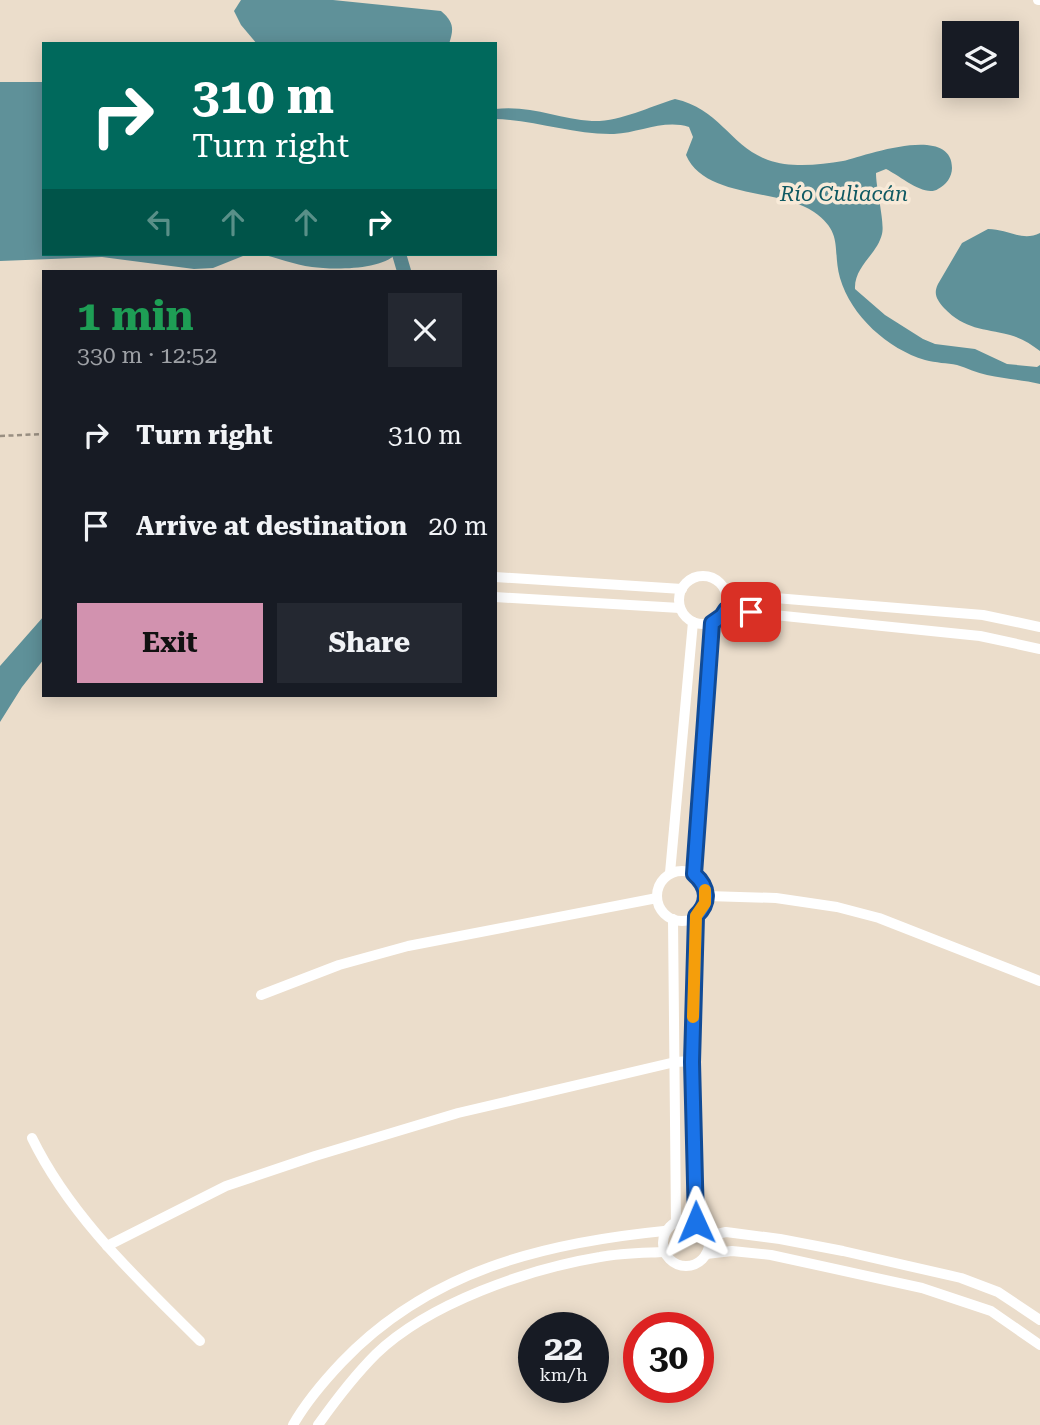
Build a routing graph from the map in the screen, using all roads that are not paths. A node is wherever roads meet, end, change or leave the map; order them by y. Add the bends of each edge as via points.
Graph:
1 (497, 577) edge
2 (682, 589) junction
3 (726, 591) junction
4 (497, 597) edge
5 (680, 608) junction
6 (726, 610) junction
7 (983, 615) junction
8 (693, 622) junction
9 (712, 623) junction
10 (1040, 627) edge
11 (980, 636) junction
12 (1040, 649) edge
13 (670, 873) junction
14 (694, 874) junction
15 (706, 895) junction
16 (657, 898) junction
17 (696, 916) junction
18 (673, 919) junction
19 (1040, 981) edge
20 (261, 995) dead end
21 (675, 1062) junction
22 (692, 1062) junction
23 (32, 1138) dead end
24 (676, 1222) junction
25 (696, 1222) junction
26 (664, 1231) junction
27 (708, 1236) junction
28 (107, 1246) junction
29 (664, 1252) junction
30 (706, 1254) junction
31 (998, 1292) junction
32 (991, 1311) junction
33 (1040, 1320) edge
34 (387, 1321) junction
35 (399, 1337) junction
36 (201, 1341) dead end
37 (1040, 1345) edge
38 (293, 1425) edge
39 (318, 1425) edge

1 - 2 street
2 - 3 street via 689,580 705,576
2 - 5 street
3 - 6 street
3 - 7 street
4 - 5 street
5 - 8 street
6 - 9 street
6 - 11 street
7 - 10 street
7 - 11 street
8 - 9 street
8 - 13 street
9 - 14 street
11 - 12 street
13 - 14 street
13 - 16 street via 659,886
14 - 15 street
15 - 17 street
15 - 19 street via 795,901 869,916
16 - 18 street via 660,909
16 - 20 street via 408,946 339,965
17 - 18 street
17 - 22 street
18 - 21 street
21 - 22 street
21 - 24 street
21 - 28 street via 458,1113 315,1156 226,1186
22 - 25 street
23 - 28 street via 57,1184
24 - 25 street
24 - 26 street
25 - 27 street
26 - 29 street
26 - 34 street via 592,1239 514,1258 429,1293
27 - 30 street
27 - 31 street via 726,1231 843,1251 961,1278
28 - 36 street
29 - 30 street via 682,1266 696,1264
29 - 35 street via 602,1256 553,1266 492,1286
30 - 32 street via 771,1255 922,1288
31 - 32 street
31 - 33 street
32 - 37 street
34 - 35 street
34 - 38 street via 334,1371
35 - 39 street via 377,1354

